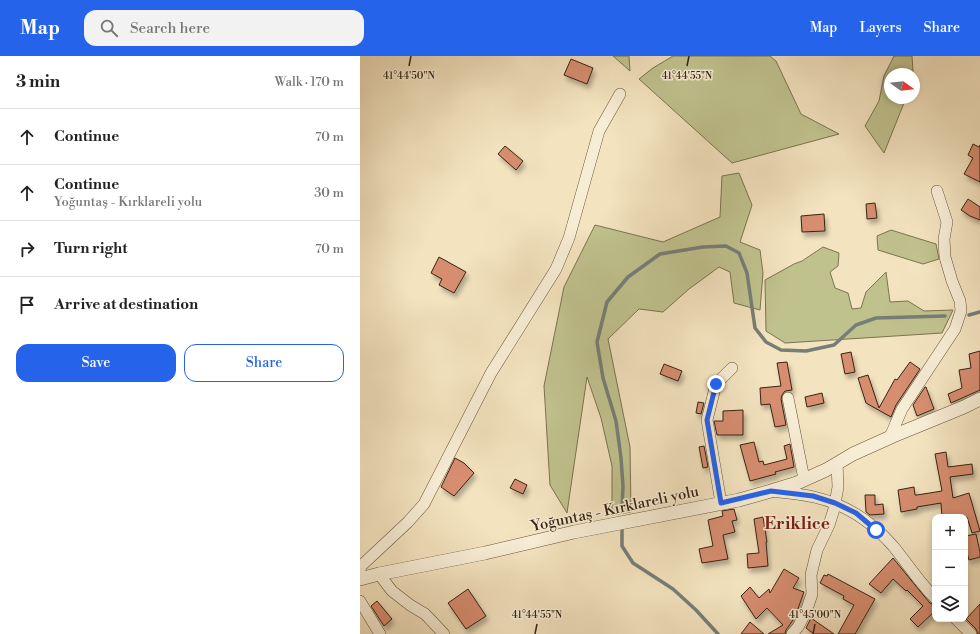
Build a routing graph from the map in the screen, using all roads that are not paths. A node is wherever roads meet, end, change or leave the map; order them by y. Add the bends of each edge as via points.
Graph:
1 (620, 94) dead end
2 (937, 191) dead end
3 (732, 368) dead end
4 (788, 398) dead end
5 (980, 399) edge
6 (890, 437) junction
7 (837, 464) junction
8 (804, 479) junction
9 (771, 491) junction
10 (721, 503) junction
11 (835, 503) junction
12 (360, 570) edge
13 (379, 574) junction
14 (360, 579) edge
15 (932, 594) edge
16 (360, 601) edge
17 (959, 622) edge
18 (380, 634) edge
19 (444, 634) edge
20 (792, 634) edge
21 (971, 634) edge

1 - 12 street via 599,131 569,238 556,269 491,373 424,504 361,566
2 - 6 street via 947,222 944,239 945,257 961,311 955,329 902,409
3 - 10 street via 716,384 707,420
4 - 8 street
5 - 6 street, Yoğuntaş - Kırklareli yolu
6 - 7 street, Yoğuntaş - Kırklareli yolu
7 - 8 street, Yoğuntaş - Kırklareli yolu
7 - 11 street via 838,487
8 - 9 street, Yoğuntaş - Kırklareli yolu
9 - 10 street, Yoğuntaş - Kırklareli yolu
9 - 11 street via 813,496
10 - 13 street, Yoğuntaş - Kırklareli yolu
11 - 15 street via 856,513 892,545
11 - 20 street via 810,575 812,594 806,612
13 - 14 street, Yoğuntaş - Kırklareli yolu
13 - 19 street via 392,591 425,614
16 - 18 street
17 - 21 street

